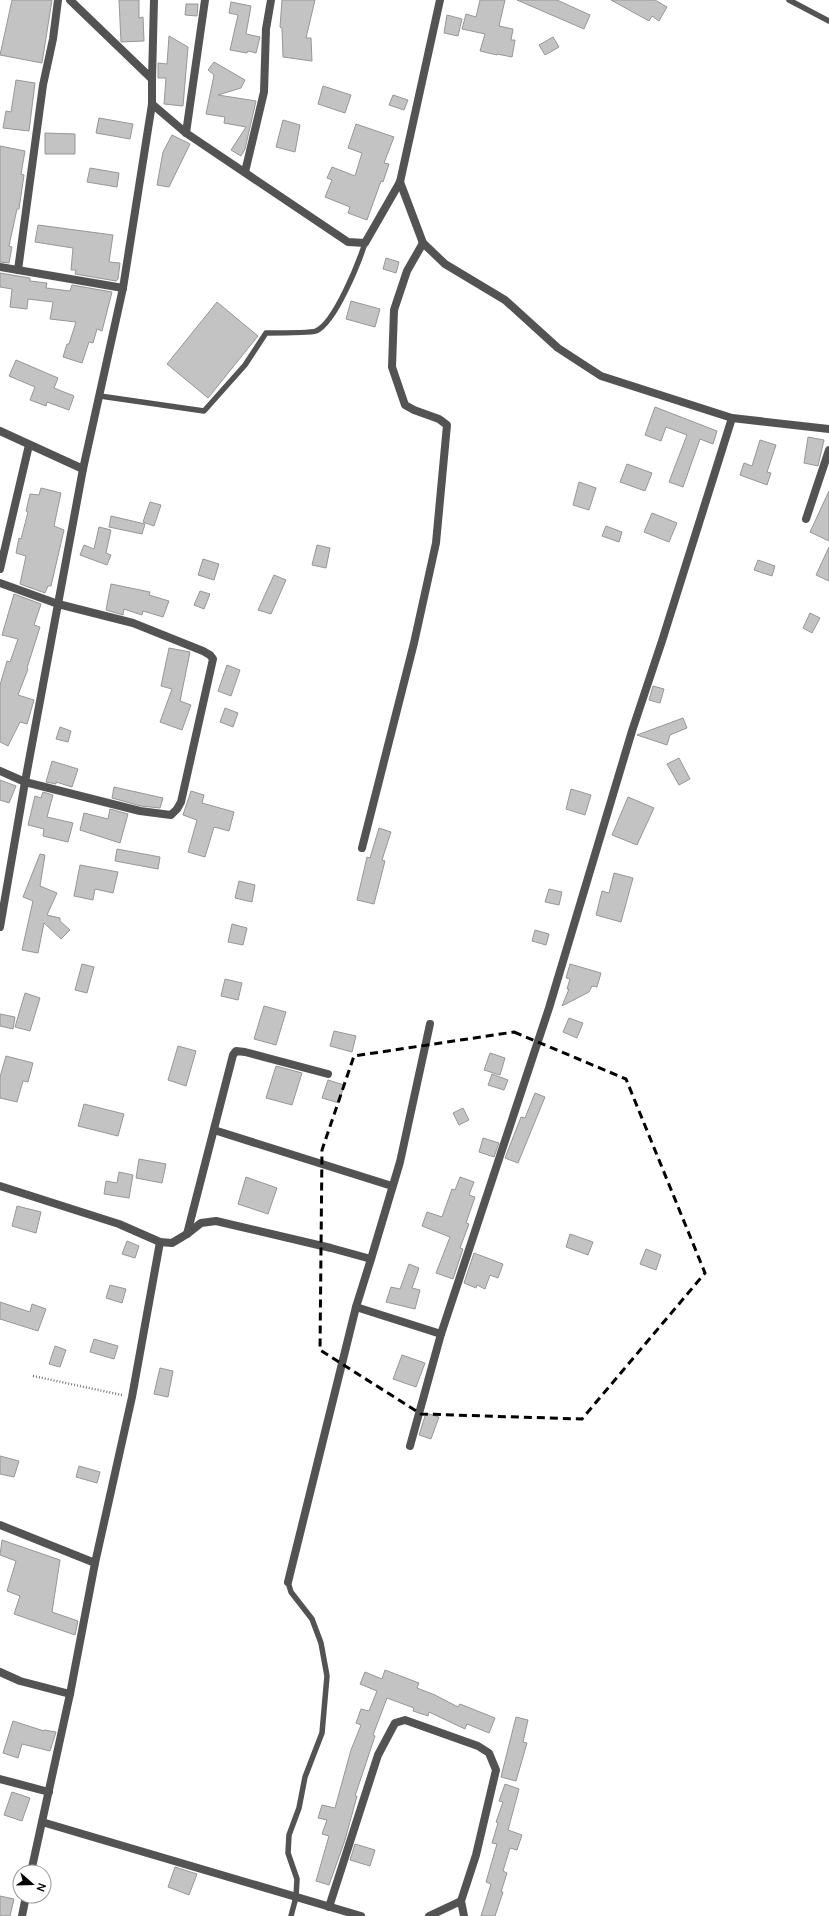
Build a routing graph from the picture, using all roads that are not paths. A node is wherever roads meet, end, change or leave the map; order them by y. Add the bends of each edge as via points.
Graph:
1 (58, 0) edge
2 (154, 0) edge
3 (205, 0) edge
4 (271, 0) edge
5 (440, 0) edge
6 (789, 0) edge
7 (74, 2) edge
8 (829, 21) edge
9 (152, 79) junction
10 (152, 104) junction
11 (186, 133) junction
12 (245, 172) junction
13 (400, 182) junction
14 (365, 243) junction
15 (423, 243) junction
16 (0, 267) edge
17 (18, 270) junction
18 (123, 288) junction
19 (100, 396) junction
20 (732, 418) junction
21 (829, 429) edge
22 (0, 431) edge
23 (29, 445) junction
24 (829, 450) edge
25 (83, 469) junction
26 (806, 519) dead end
27 (0, 569) edge
28 (0, 583) edge
29 (58, 604) junction
30 (0, 771) edge
31 (24, 782) junction
32 (362, 848) dead end
33 (0, 927) edge
34 (430, 1024) dead end
35 (328, 1074) dead end
36 (214, 1130) junction
37 (0, 1186) edge
38 (392, 1186) junction
39 (187, 1234) junction
40 (160, 1242) junction
41 (371, 1259) junction
42 (356, 1307) junction
43 (441, 1334) junction
44 (410, 1446) dead end
45 (0, 1525) edge
46 (95, 1563) junction
47 (288, 1582) joint
48 (0, 1672) edge
49 (70, 1694) junction
50 (0, 1779) edge
51 (49, 1792) junction
52 (42, 1822) junction
53 (33, 1864) edge
54 (296, 1897) junction
55 (461, 1901) junction
56 (24, 1904) edge
57 (329, 1907) junction
58 (22, 1916) edge
59 (291, 1916) edge
60 (361, 1916) edge
61 (429, 1916) edge
62 (464, 1916) edge

1 - 17 street
2 - 9 street
3 - 11 street
4 - 12 street via 266,29 264,92
5 - 13 street
6 - 8 lane
7 - 9 street
9 - 10 street
10 - 11 street
10 - 18 street
11 - 12 street
12 - 14 street via 348,242
13 - 14 street
13 - 15 street
14 - 19 lane via 359,263 330,318 316,331 266,333 246,365 204,411
15 - 20 street via 446,264 505,300 558,348 601,376
15 - 32 street via 407,271 394,310 392,367 405,405 447,425 436,543 414,643
16 - 17 street
17 - 18 street
18 - 19 street
19 - 25 street
20 - 21 street
20 - 43 street via 632,731 549,1008
22 - 23 street
23 - 25 street
23 - 27 street
24 - 26 street
25 - 29 street
28 - 29 street
29 - 31 street
29 - 31 street via 133,623 203,651 212,659 181,802 171,815
30 - 31 street
31 - 33 street
34 - 38 street via 400,1162
35 - 36 street via 236,1051
36 - 38 street
36 - 39 street
37 - 40 street via 119,1224
38 - 41 street
39 - 40 street via 172,1243
39 - 41 street via 201,1223 216,1221
40 - 46 street via 132,1397
41 - 42 street
42 - 43 street
42 - 47 street
43 - 44 street
45 - 46 street
46 - 49 street
47 - 54 lane via 292,1592 312,1619 322,1643 327,1676 322,1733 305,1777 299,1808 289,1834 288,1852 297,1879
48 - 49 street via 20,1681
49 - 51 street
50 - 51 street
51 - 52 street
52 - 53 street
52 - 54 street
54 - 57 street
54 - 59 lane
55 - 57 street via 476,1855 496,1770 490,1753 478,1746 405,1720 395,1722 378,1755
55 - 61 street
55 - 62 street
56 - 58 street
57 - 60 street

